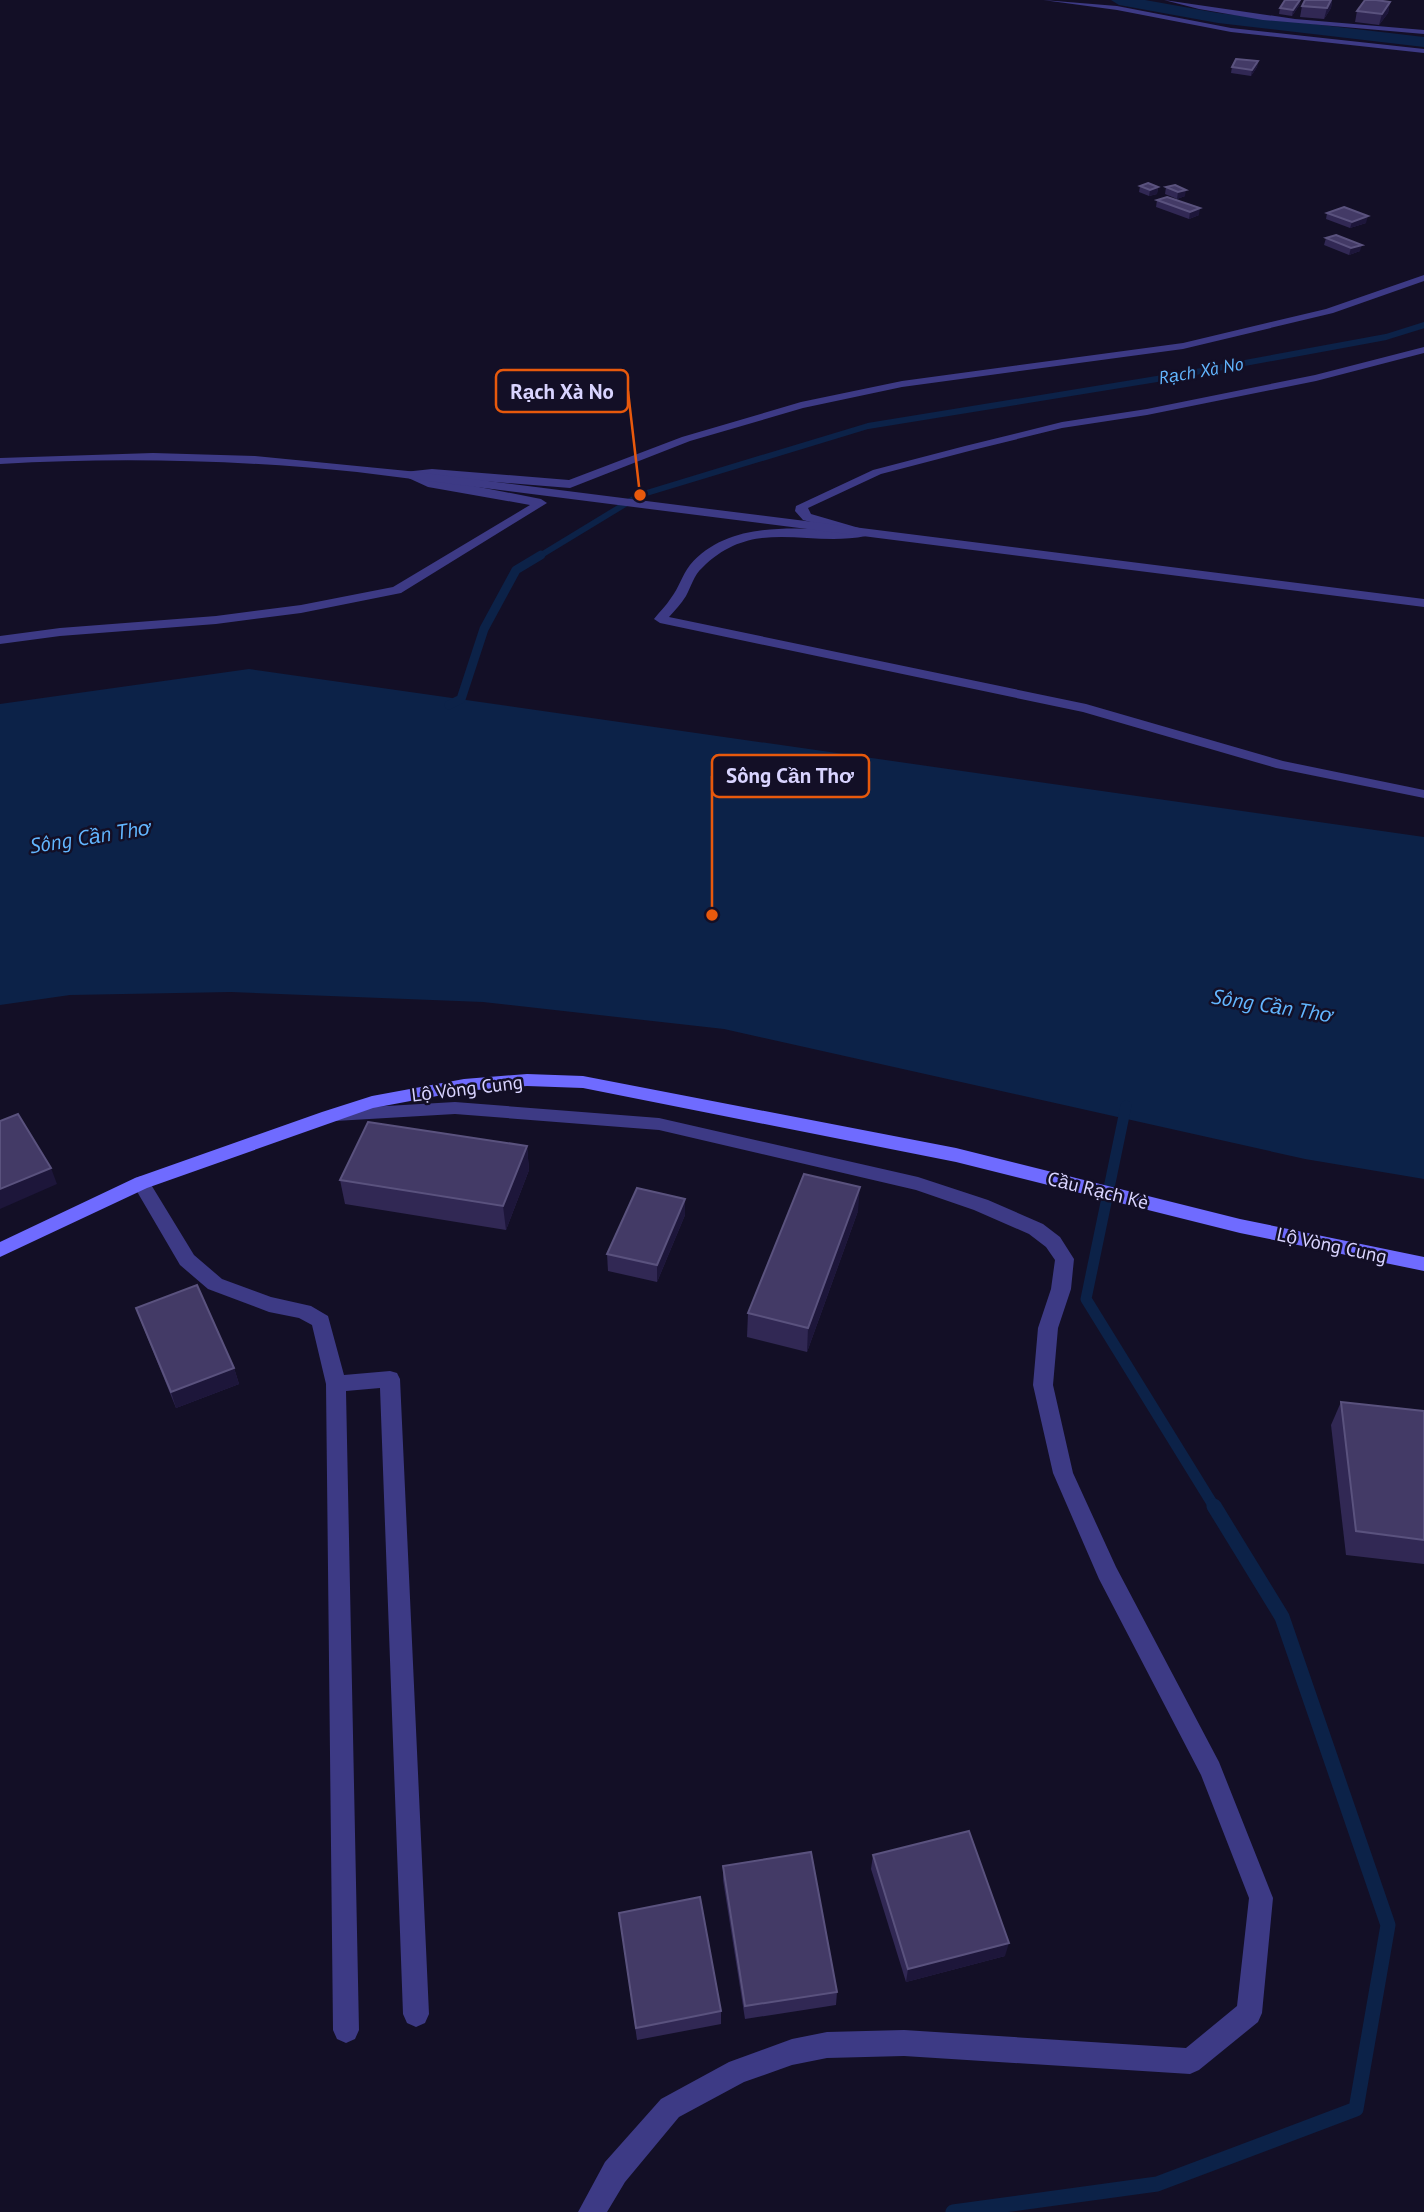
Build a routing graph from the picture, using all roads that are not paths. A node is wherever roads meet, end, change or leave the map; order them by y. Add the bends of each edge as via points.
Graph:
1 (1047, 0) edge
2 (1168, 0) edge
3 (1424, 32) edge
4 (1424, 51) edge
5 (1424, 278) edge
6 (1424, 350) edge
7 (0, 461) edge
8 (408, 474) junction
9 (862, 533) junction
10 (1424, 603) edge
11 (0, 640) edge
12 (1424, 794) edge
13 (328, 1116) junction
14 (956, 1155) joint
15 (141, 1183) junction
16 (1240, 1226) joint
17 (0, 1250) edge
18 (1424, 1264) edge
19 (336, 1384) junction
20 (415, 2014) dead end
21 (346, 2030) dead end
22 (592, 2212) edge

1 - 4 street via 1117,8 1221,29
2 - 3 street via 1247,15
5 - 8 street via 1329,312 1183,346 902,384 801,405 687,439 570,484
6 - 9 street via 1277,386 1062,425 982,445 877,472 802,506 807,517
7 - 8 street via 129,455 214,457
8 - 9 street
8 - 11 street via 428,483 541,503 397,590 216,620
9 - 10 street
9 - 12 street via 769,531 744,537 707,555 693,568 678,598 660,619 1086,708 1281,765
13 - 14 main road, Lộ Vòng Cung via 372,1102 464,1085 583,1082
13 - 15 main road, Lộ Vòng Cung
13 - 22 street via 455,1108 659,1124 918,1184 981,1205 1036,1229 1053,1242 1065,1259 1048,1328 1043,1385 1063,1473 1107,1572 1211,1770 1261,1898 1250,2013 1190,2061 904,2043 827,2045 792,2052 738,2071 670,2108 615,2172
14 - 16 main road, Cầu Rạch Kè
15 - 17 main road, Lộ Vòng Cung
15 - 19 street via 187,1260 215,1283 269,1304 304,1311 321,1321
16 - 18 main road, Lộ Vòng Cung
19 - 20 street via 390,1379
19 - 21 street

